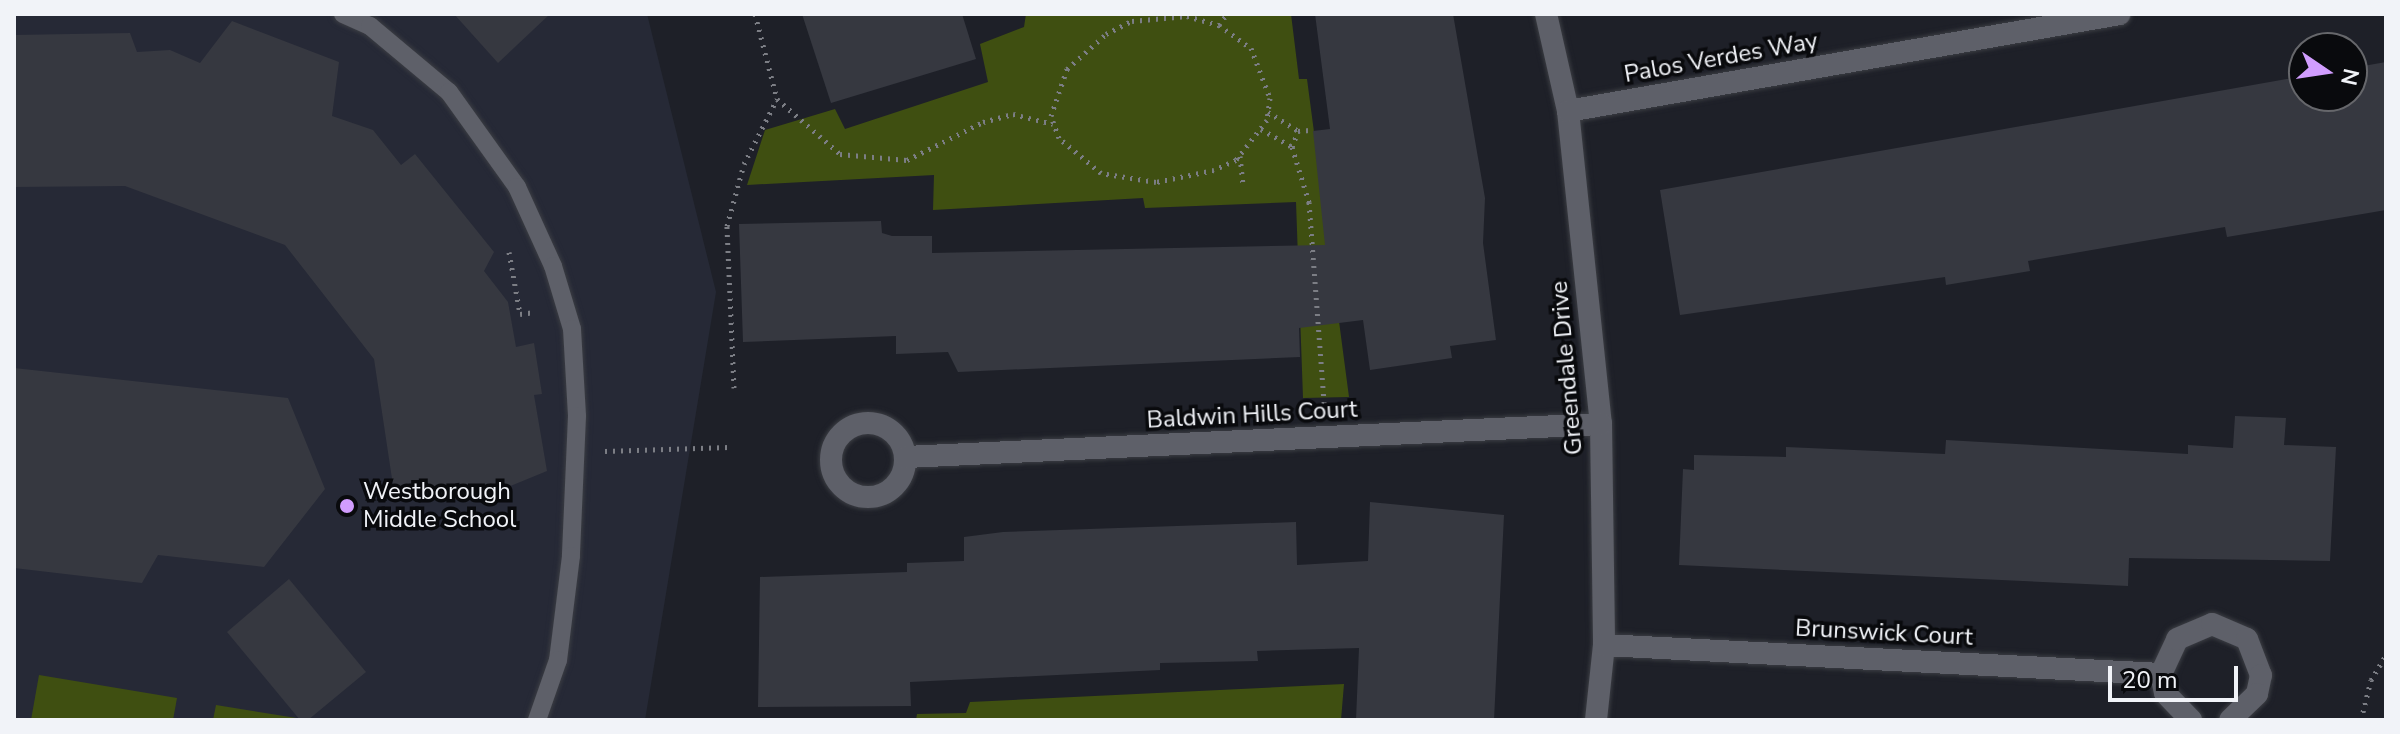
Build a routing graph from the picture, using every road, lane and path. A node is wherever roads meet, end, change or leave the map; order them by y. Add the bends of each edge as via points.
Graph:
1 (343, 14) edge
2 (755, 14) edge
3 (1227, 14) edge
4 (1546, 14) edge
5 (2120, 14) edge
6 (1219, 25) junction
7 (777, 99) junction
8 (1568, 111) junction
9 (1268, 112) junction
10 (1054, 125) junction
11 (1261, 129) junction
12 (1310, 130) dead end
13 (1298, 131) junction
14 (1292, 147) junction
15 (1240, 155) junction
16 (1243, 185) dead end
17 (507, 239) dead end
18 (520, 314) dead end
19 (734, 388) dead end
20 (1324, 403) dead end
21 (1601, 424) junction
22 (729, 447) dead end
23 (600, 451) dead end
24 (906, 457) dead end
25 (1604, 645) junction
26 (2386, 655) edge
27 (2161, 674) junction
28 (537, 720) edge
29 (1596, 720) edge
30 (2191, 720) edge
31 (2230, 720) edge
32 (2361, 720) edge

1 - 28 lane via 370,26 449,92 517,187 553,266 572,329 571,556 558,660
2 - 7 path
3 - 6 path
4 - 8 street, Greendale Drive
5 - 8 street, Palos Verdes Way
6 - 9 path via 1259,63
6 - 10 path via 1187,16 1132,21 1106,34 1067,69 1055,94
7 - 10 path via 819,140 867,160 921,157 998,117 1031,116
7 - 19 path via 744,164 727,226
8 - 21 street, Greendale Drive
9 - 11 path
9 - 13 path
10 - 15 path via 1101,173 1126,180 1187,178
11 - 14 path
11 - 15 path
12 - 13 path
13 - 14 path
14 - 20 path via 1312,227
15 - 16 path
17 - 18 path
21 - 24 street, Baldwin Hills Court
21 - 25 street, Greendale Drive
22 - 23 path
25 - 27 street, Brunswick Court
25 - 29 street, Greendale Drive
26 - 32 path via 2371,680
27 - 30 street via 2175,709
27 - 31 street via 2165,654 2192,628 2230,628 2247,639 2261,675 2257,694

